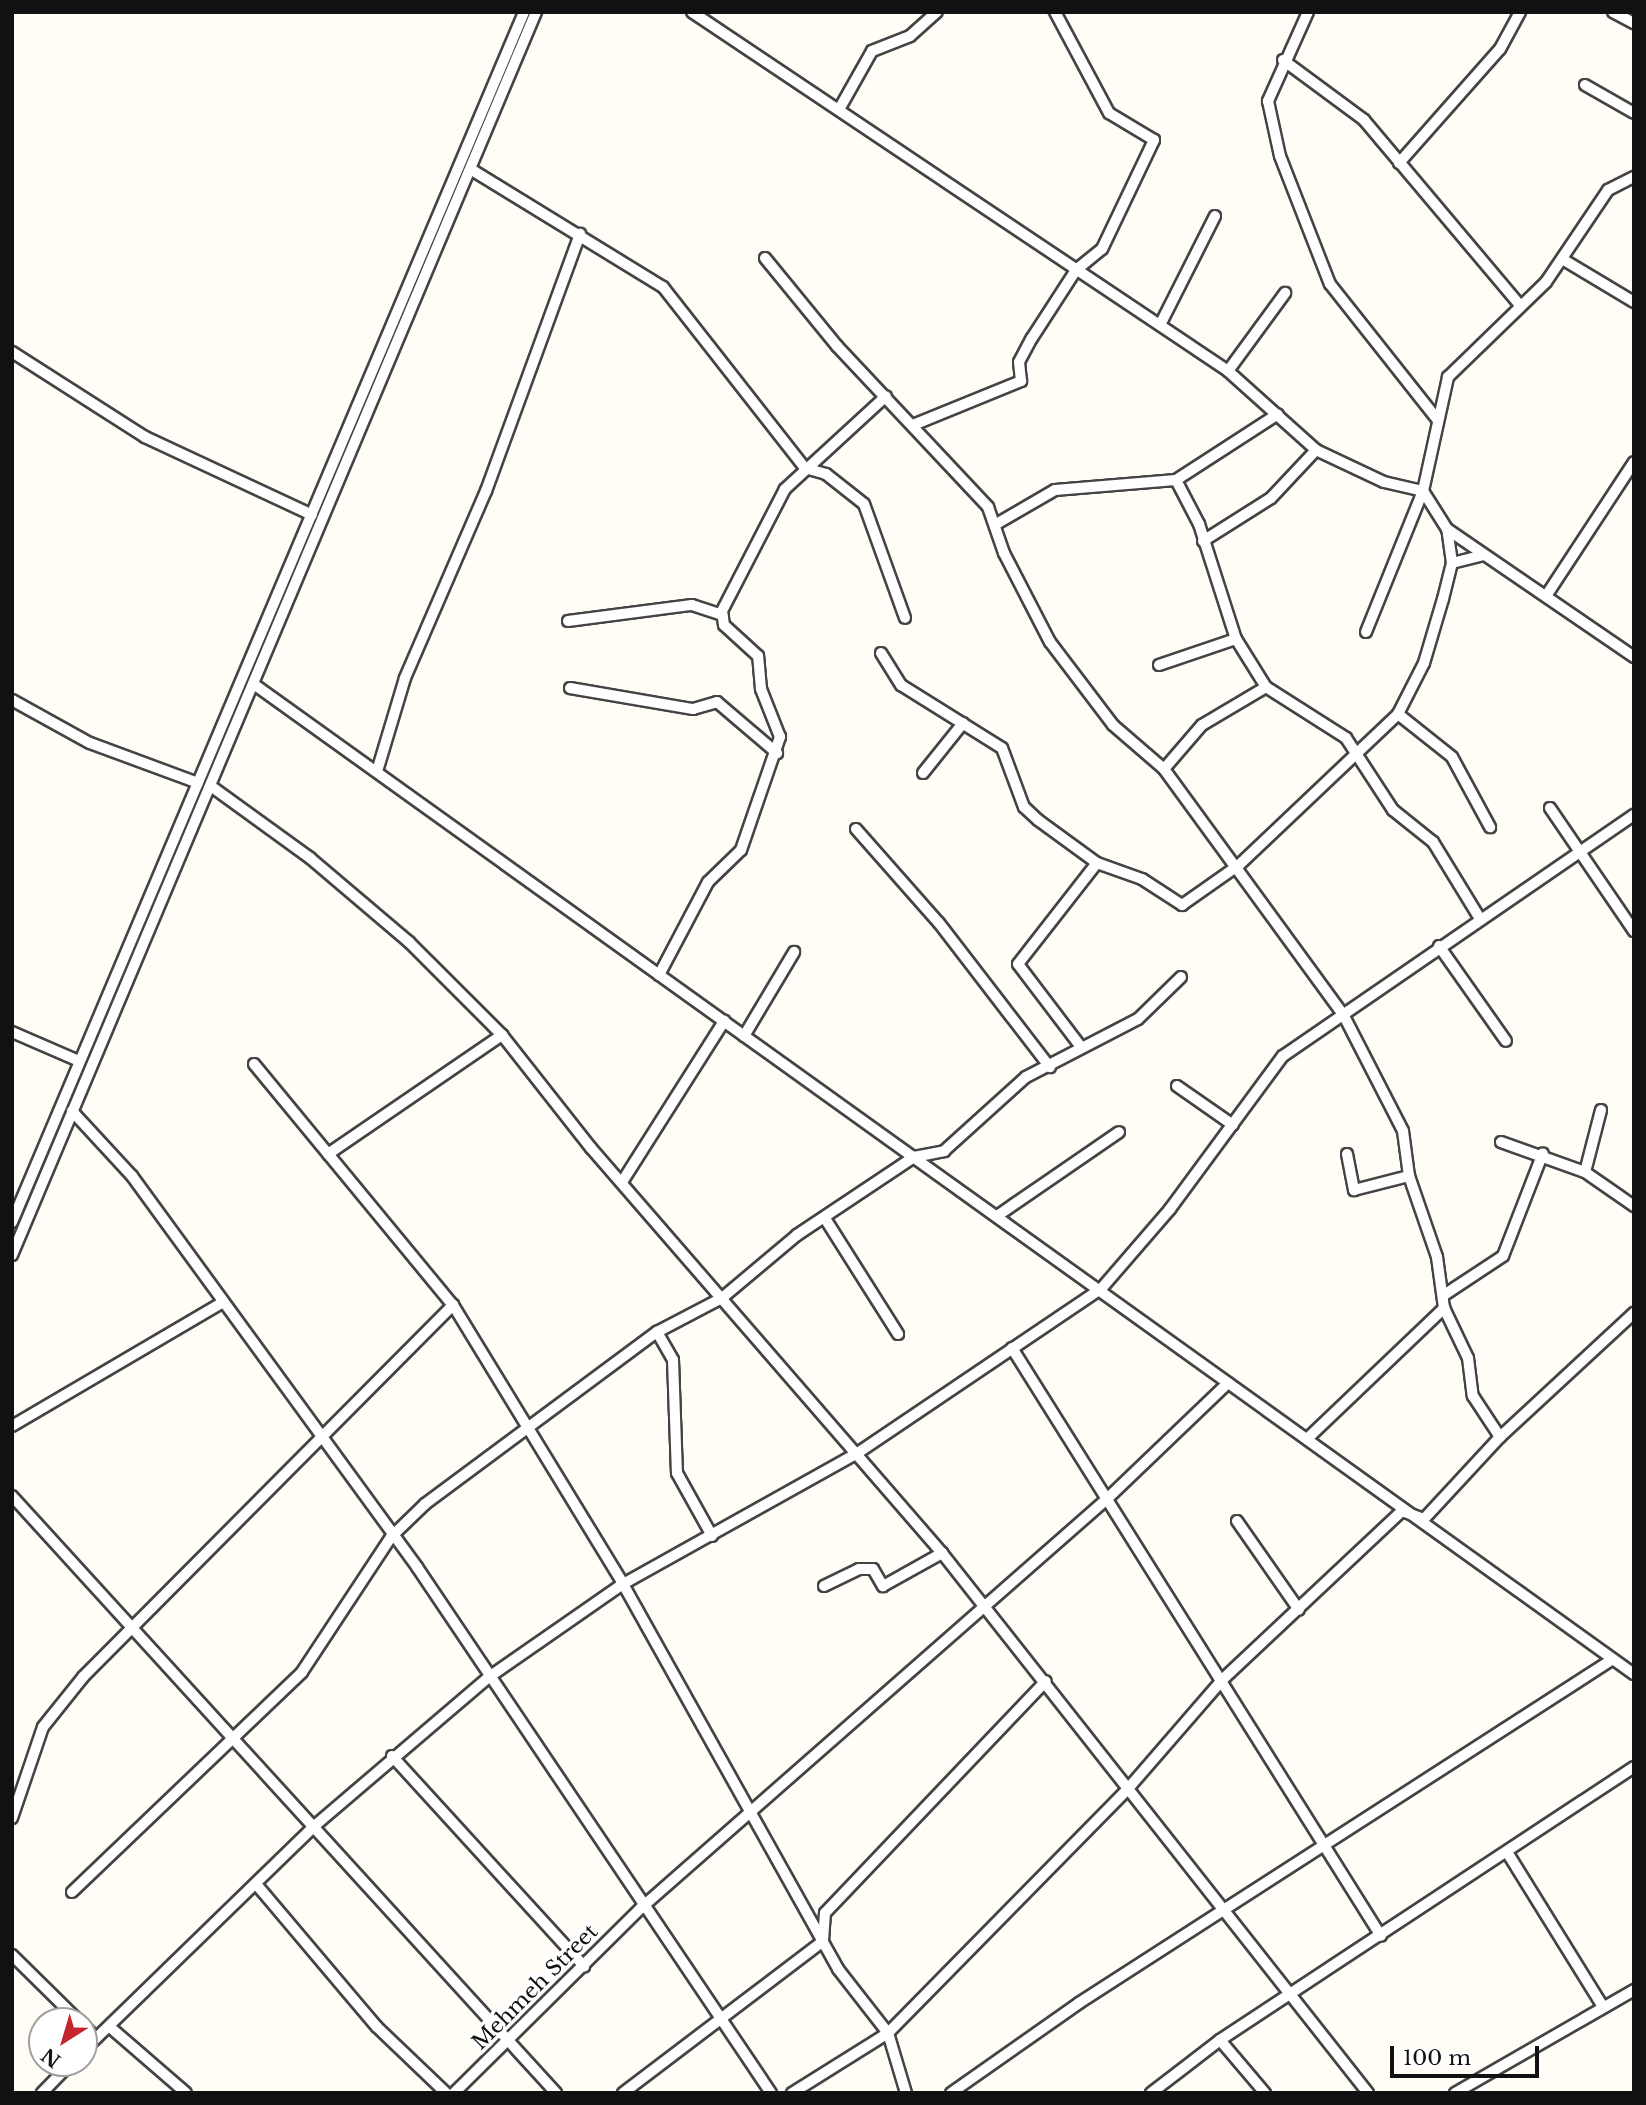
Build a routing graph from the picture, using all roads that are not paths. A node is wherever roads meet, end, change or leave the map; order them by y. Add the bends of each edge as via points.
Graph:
1 (524, 12) edge
2 (692, 12) edge
3 (937, 12) edge
4 (1055, 12) edge
5 (1308, 12) edge
6 (1520, 12) edge
7 (1613, 12) edge
8 (535, 13) edge
9 (1634, 23) edge
10 (1283, 60) junction
11 (1585, 85) dead end
12 (841, 106) junction
13 (1634, 113) edge
14 (1399, 163) junction
15 (472, 170) junction
16 (1634, 177) edge
17 (1215, 216) dead end
18 (580, 234) junction
19 (765, 258) dead end
20 (1564, 260) junction
21 (1076, 270) junction
22 (1285, 293) dead end
23 (1634, 302) edge
24 (1519, 304) junction
25 (1160, 325) junction
26 (12, 352) edge
27 (1227, 371) junction
28 (886, 396) junction
29 (1278, 414) junction
30 (1437, 419) junction
31 (914, 425) junction
32 (1316, 450) junction
33 (1634, 463) edge
34 (805, 468) junction
35 (1176, 480) junction
36 (1423, 491) junction
37 (312, 515) junction
38 (998, 523) junction
39 (1447, 529) junction
40 (1203, 541) junction
41 (1484, 555) junction
42 (1452, 563) junction
43 (1546, 596) junction
44 (722, 615) junction
45 (905, 618) dead end
46 (568, 621) dead end
47 (1366, 632) dead end
48 (1236, 639) junction
49 (881, 653) dead end
50 (1633, 653) edge
51 (1159, 665) dead end
52 (255, 685) junction
53 (1266, 687) junction
54 (570, 688) dead end
55 (12, 701) edge
56 (1398, 714) junction
57 (962, 723) junction
58 (777, 753) junction
59 (1356, 756) junction
60 (378, 768) junction
61 (1164, 769) junction
62 (923, 773) dead end
63 (198, 783) junction
64 (212, 788) junction
65 (1550, 808) dead end
66 (1634, 815) edge
67 (1490, 827) dead end
68 (856, 829) dead end
69 (173, 838) junction
70 (186, 844) junction
71 (1582, 854) junction
72 (1097, 863) junction
73 (1239, 865) junction
74 (1479, 917) junction
75 (1634, 931) edge
76 (1439, 946) junction
77 (794, 952) dead end
78 (659, 975) junction
79 (1181, 977) dead end
80 (1344, 1016) junction
81 (724, 1021) junction
82 (12, 1032) edge
83 (502, 1035) junction
84 (744, 1036) junction
85 (1506, 1041) dead end
86 (1080, 1047) junction
87 (79, 1062) junction
88 (254, 1064) dead end
89 (1050, 1067) junction
90 (1177, 1086) dead end
91 (1601, 1110) dead end
92 (72, 1111) junction
93 (1234, 1125) junction
94 (1119, 1132) dead end
95 (1501, 1142) dead end
96 (1542, 1153) junction
97 (328, 1154) junction
98 (1347, 1154) dead end
99 (914, 1157) junction
100 (1585, 1172) junction
101 (1409, 1176) junction
102 (622, 1182) junction
103 (1634, 1206) edge
104 (996, 1216) junction
105 (826, 1220) junction
106 (12, 1222) edge
107 (12, 1255) edge
108 (1101, 1289) junction
109 (1444, 1295) junction
110 (722, 1297) junction
111 (220, 1304) junction
112 (453, 1305) junction
113 (1444, 1308) junction
114 (1634, 1313) edge
115 (657, 1332) junction
116 (898, 1334) dead end
117 (1012, 1348) junction
118 (1228, 1383) junction
119 (524, 1425) junction
120 (12, 1426) edge
121 (1500, 1437) junction
122 (1307, 1439) junction
123 (320, 1440) junction
124 (859, 1452) junction
125 (12, 1496) edge
126 (1108, 1497) junction
127 (1424, 1519) junction
128 (1237, 1521) dead end
129 (712, 1536) junction
130 (391, 1537) junction
131 (942, 1553) junction
132 (623, 1584) junction
133 (824, 1586) dead end
134 (983, 1604) junction
135 (1299, 1609) junction
136 (136, 1627) junction
137 (1613, 1659) junction
138 (1634, 1674) edge
139 (488, 1677) junction
140 (1222, 1680) junction
141 (1046, 1681) junction
142 (235, 1736) junction
143 (392, 1756) junction
144 (1634, 1767) edge
145 (1126, 1791) junction
146 (752, 1812) junction
147 (12, 1818) edge
148 (312, 1828) junction
149 (1323, 1845) junction
150 (1507, 1852) junction
151 (256, 1884) junction
152 (72, 1892) dead end
153 (641, 1908) junction
154 (1227, 1911) junction
155 (1381, 1936) junction
156 (823, 1941) junction
157 (12, 1955) edge
158 (584, 1966) junction
159 (1634, 1990) edge
160 (1293, 1995) junction
161 (65, 2007) edge
162 (1602, 2007) junction
163 (719, 2015) junction
164 (111, 2028) junction
165 (888, 2033) junction
166 (98, 2037) edge
167 (1220, 2040) junction
168 (509, 2042) junction
169 (57, 2077) edge
170 (42, 2093) edge
171 (186, 2093) edge
172 (446, 2093) edge
173 (454, 2093) edge
174 (556, 2093) edge
175 (623, 2093) edge
176 (771, 2093) edge
177 (792, 2093) edge
178 (906, 2093) edge
179 (951, 2093) edge
180 (1151, 2093) edge
181 (1265, 2093) edge
182 (1368, 2093) edge
183 (1455, 2093) edge

1 - 37 street
2 - 12 street
3 - 12 street via 910,36 872,51
4 - 21 street via 1109,113 1154,140 1102,249
5 - 10 street
6 - 14 street via 1479,76
7 - 9 street
8 - 15 street
10 - 14 street via 1344,100
10 - 30 street via 1268,102 1280,156 1323,269
11 - 13 street
12 - 21 street
14 - 24 street
15 - 18 street
15 - 52 street
16 - 20 street via 1608,190
17 - 25 street
18 - 34 street via 663,287
18 - 60 street via 486,491 405,678
19 - 28 street
20 - 23 street
20 - 24 street
21 - 25 street
21 - 31 street via 1019,362 1021,381
22 - 27 street
24 - 30 street via 1448,377
25 - 27 street
26 - 37 street via 145,438
27 - 29 street
28 - 31 street
28 - 34 street
29 - 32 street
29 - 35 street
30 - 36 street
31 - 38 street
32 - 36 street via 1384,482
32 - 40 street via 1271,498
33 - 43 street
34 - 44 street via 763,523
34 - 45 street via 826,474 864,504
35 - 38 street via 1055,490
35 - 40 street
36 - 39 street
36 - 47 street
37 - 63 street
38 - 61 street via 1004,553 1050,642 1113,725
39 - 41 street
39 - 42 street
40 - 48 street
41 - 42 street
41 - 43 street
42 - 56 street via 1424,663
43 - 50 street
44 - 46 street via 692,605
44 - 58 street via 758,656 761,689 779,725
48 - 51 street
48 - 53 street
49 - 57 street via 901,685
52 - 60 street
52 - 64 street
53 - 59 street via 1300,714 1337,730
53 - 61 street via 1202,725
54 - 58 street via 693,709 717,702
55 - 63 street via 90,743
56 - 59 street
56 - 67 street via 1452,757
57 - 62 street
57 - 72 street via 1002,748 1024,807
58 - 78 street via 741,850 708,883
59 - 73 street
59 - 74 street via 1393,810 1433,842
60 - 78 street
61 - 73 street via 1215,846
63 - 69 street
64 - 70 street
64 - 83 street via 399,934
65 - 71 street
66 - 71 street
68 - 89 street via 939,923
69 - 70 street
69 - 87 street
70 - 92 street
71 - 74 street
71 - 75 street
72 - 73 street via 1142,879 1182,905
72 - 86 street via 1018,964
73 - 80 street
74 - 76 street
76 - 80 street
76 - 85 street
77 - 84 street
78 - 81 street
79 - 86 street via 1138,1019
80 - 93 street via 1283,1056
80 - 101 street via 1404,1131
81 - 84 street
81 - 102 street
82 - 87 street
83 - 97 street
83 - 102 street
84 - 99 street
86 - 89 street
87 - 106 street
88 - 97 street
89 - 99 street via 986,1107 944,1151
90 - 93 street
91 - 100 street
92 - 107 street
92 - 111 street via 132,1177
93 - 108 street
94 - 104 street
95 - 96 street
96 - 100 street
96 - 109 street via 1503,1256
97 - 112 street
98 - 101 street via 1354,1189
99 - 104 street
99 - 105 street
100 - 103 street
101 - 109 street
102 - 110 street
104 - 108 street
105 - 110 street via 797,1235
105 - 116 street
108 - 117 street
108 - 118 street
109 - 113 street
110 - 115 street
110 - 124 street
111 - 120 street
111 - 123 street
112 - 119 street
112 - 123 street
113 - 121 street via 1468,1358 1473,1395
113 - 122 street
114 - 121 street
115 - 119 street
115 - 129 street via 673,1360 677,1473
117 - 124 street
117 - 126 street
118 - 122 street
118 - 126 street, Mehmeh Street
119 - 130 street
119 - 132 street
121 - 127 street
122 - 127 street
123 - 130 street
123 - 136 street
124 - 129 street
124 - 131 street
125 - 136 street
126 - 134 street, Mehmeh Street
126 - 140 street
127 - 135 street via 1402,1511
127 - 137 street
128 - 135 street
129 - 132 street
130 - 139 street
130 - 142 street via 302,1672
131 - 133 street via 883,1586 873,1569 859,1569
131 - 134 street
132 - 139 street
132 - 146 street
134 - 141 street
134 - 146 street, Mehmeh Street
135 - 140 street
136 - 142 street
136 - 147 street via 43,1727
137 - 138 street
137 - 149 street
139 - 143 street
139 - 153 street
140 - 145 street
140 - 149 street
141 - 145 street
141 - 156 street via 825,1913
142 - 148 street
142 - 152 street
143 - 148 street
143 - 158 street
144 - 150 street
145 - 154 street
145 - 165 street
146 - 153 street, Mehmeh Street
146 - 156 street
148 - 151 street
148 - 168 street
149 - 154 street
149 - 155 street
150 - 155 street
150 - 162 street
151 - 164 street
151 - 172 street via 377,2027
153 - 158 street, Mehmeh Street
153 - 163 street
154 - 160 street
154 - 179 street
155 - 160 street
156 - 163 street
156 - 165 street
157 - 161 street
158 - 168 street, Mehmeh Street
159 - 162 street
160 - 167 street
160 - 182 street
162 - 183 street
163 - 175 street
163 - 176 street
164 - 166 street
164 - 171 street
165 - 177 street
165 - 178 street
167 - 180 street
167 - 181 street
168 - 173 street, Mehmeh Street
168 - 174 street
169 - 170 street

